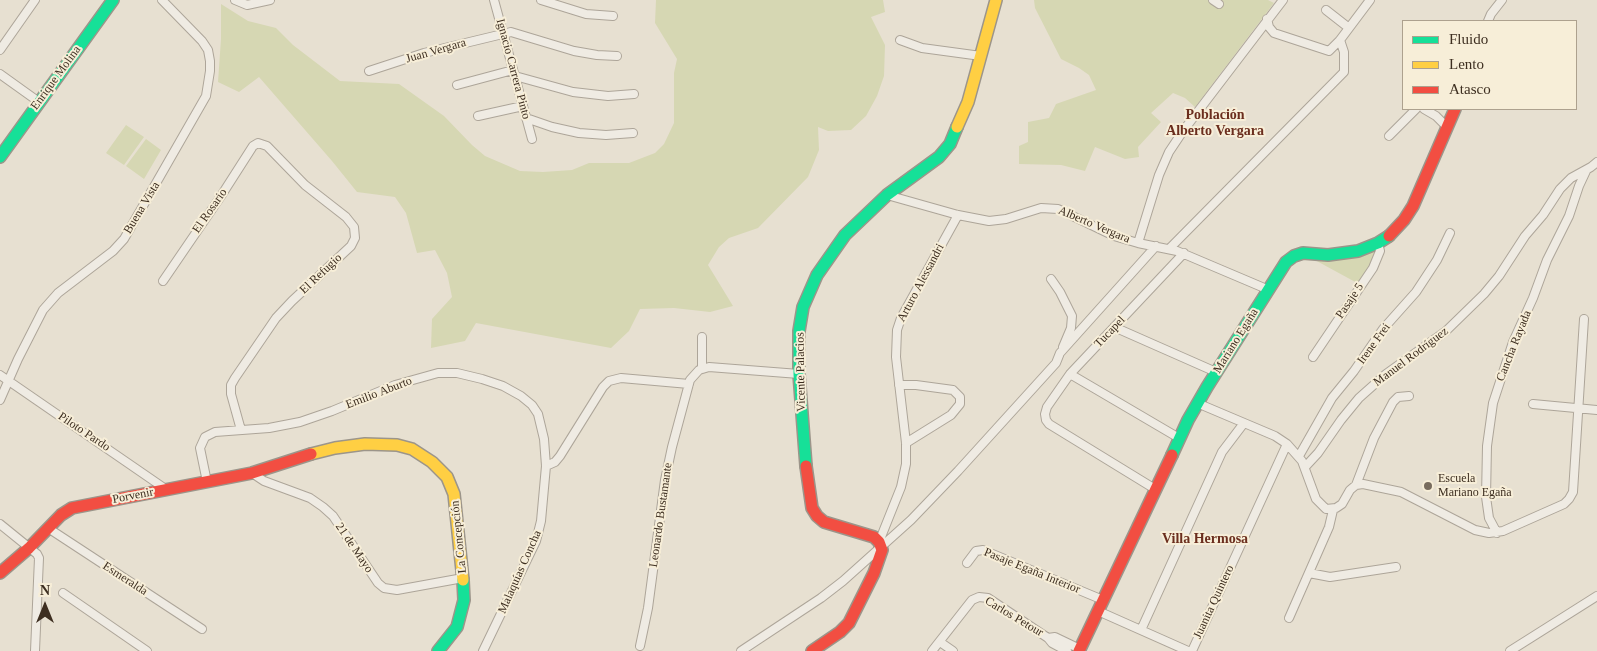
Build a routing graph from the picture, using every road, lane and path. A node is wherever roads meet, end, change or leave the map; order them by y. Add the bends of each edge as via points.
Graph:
1 (35, 0) edge
2 (113, 0) edge
3 (162, 0) edge
4 (235, 0) edge
5 (270, 0) edge
6 (494, 0) edge
7 (541, 0) edge
8 (996, 0) edge
9 (1283, 0) edge
10 (1370, 0) edge
11 (1502, 0) edge
12 (1326, 10) dead end
13 (613, 16) dead end
14 (1267, 19) junction
15 (1488, 20) edge
16 (1349, 28) junction
17 (503, 33) junction
18 (900, 40) dead end
19 (1340, 40) junction
20 (0, 50) edge
21 (617, 56) dead end
22 (981, 56) junction
23 (369, 71) dead end
24 (514, 73) junction
25 (0, 74) edge
26 (457, 84) dead end
27 (634, 94) dead end
28 (40, 102) junction
29 (523, 106) junction
30 (1415, 110) edge
31 (1426, 110) edge
32 (1455, 110) edge
33 (478, 116) dead end
34 (526, 118) junction
35 (1447, 127) junction
36 (633, 133) dead end
37 (1389, 136) dead end
38 (532, 139) dead end
39 (258, 143) joint
40 (1, 152) edge
41 (1597, 162) edge
42 (1588, 169) junction
43 (888, 195) junction
44 (958, 215) junction
45 (1450, 234) dead end
46 (1138, 243) junction
47 (1378, 243) junction
48 (1156, 246) junction
49 (1169, 248) junction
50 (1184, 254) junction
51 (1051, 279) dead end
52 (162, 280) dead end
53 (1269, 290) junction
54 (1584, 319) dead end
55 (1114, 327) junction
56 (702, 336) dead end
57 (1060, 353) junction
58 (1313, 357) dead end
59 (702, 369) junction
60 (1216, 372) junction
61 (799, 374) junction
62 (1070, 374) junction
63 (0, 375) edge
64 (8, 380) junction
65 (689, 384) junction
66 (899, 384) junction
67 (1409, 396) dead end
68 (0, 400) edge
69 (1197, 403) junction
70 (1533, 404) dead end
71 (1578, 408) junction
72 (1597, 410) edge
73 (1244, 423) junction
74 (241, 430) junction
75 (1179, 438) junction
76 (906, 442) junction
77 (1287, 444) junction
78 (1299, 456) junction
79 (546, 466) junction
80 (1305, 466) junction
81 (252, 473) junction
82 (207, 482) junction
83 (1356, 485) junction
84 (1155, 489) junction
85 (167, 490) junction
86 (1333, 510) junction
87 (0, 524) edge
88 (48, 528) junction
89 (1497, 533) junction
90 (880, 544) junction
91 (29, 548) junction
92 (967, 563) dead end
93 (1396, 567) dead end
94 (0, 573) edge
95 (1309, 573) junction
96 (464, 578) junction
97 (63, 593) dead end
98 (1597, 596) edge
99 (1100, 606) junction
100 (1288, 618) dead end
101 (202, 630) dead end
102 (1141, 630) junction
103 (1048, 638) junction
104 (940, 642) junction
105 (640, 646) dead end
106 (1079, 650) edge
107 (35, 651) edge
108 (147, 651) edge
109 (438, 651) edge
110 (483, 651) edge
111 (741, 651) edge
112 (812, 651) edge
113 (932, 651) edge
114 (953, 651) edge
115 (1067, 651) edge
116 (1188, 651) edge
117 (1192, 651) edge
118 (1510, 651) edge

1 - 20 street
2 - 28 street, Enrique Molina
3 - 64 street, Buena Vista via 208,50 210,66 206,96 124,239 48,302
4 - 5 street via 243,5
6 - 17 street, Ignacio Carrera Pinto
7 - 13 street via 586,14
8 - 22 street, Vicente Palacios
9 - 14 street
10 - 16 street
11 - 15 street
12 - 16 street
14 - 19 street via 1274,33 1329,51
14 - 46 street via 1169,152
16 - 19 street
17 - 21 street via 517,32 580,52
17 - 23 street, Juan Vergara
17 - 24 street, Ignacio Carrera Pinto
18 - 22 street via 922,48
19 - 49 street via 1344,72
22 - 43 street, Vicente Palacios via 968,102 950,144 939,157
24 - 26 street
24 - 27 street via 579,93
24 - 29 street, Ignacio Carrera Pinto
25 - 28 street
28 - 40 street, Enrique Molina
29 - 33 street
29 - 34 street, Ignacio Carrera Pinto
30 - 37 street
31 - 35 street
32 - 35 street, Mariano Egaña
34 - 36 street via 579,133
34 - 38 street, Ignacio Carrera Pinto
35 - 47 street, Mariano Egaña via 1409,214
39 - 52 street, El Rosario
39 - 74 street, El Refugio via 267,146 305,185 346,217 355,234 351,246 276,318 235,378 231,394
41 - 42 street, Manuel Rodríguez
42 - 80 street, Manuel Rodríguez via 1560,188 1484,294 1446,332 1359,398
42 - 89 street, Cancha Rayada via 1513,342 1493,403 1487,446 1486,497 1489,518
43 - 44 street, Alberto Vergara
43 - 61 street, Vicente Palacios via 839,242 811,286 800,324
44 - 46 street, Alberto Vergara via 998,220 1041,208 1053,208 1114,236
44 - 66 street, Arturo Alessandri via 899,324 896,344
45 - 78 street, Irene Frei via 1416,292 1383,329 1332,398
46 - 48 street, Alberto Vergara
47 - 53 street, Mariano Egaña via 1345,254 1294,256 1286,262
47 - 58 street, Pasaje 5 via 1380,251 1376,261
48 - 49 street, Alberto Vergara
48 - 57 street, Tucapel
49 - 50 street, Alberto Vergara
50 - 53 street, Alberto Vergara
50 - 55 street, Tucapel
51 - 57 street via 1072,316 1071,328
53 - 60 street, Mariano Egaña
54 - 71 street
55 - 60 street
55 - 62 street, Tucapel
56 - 59 street
57 - 90 street, Tucapel via 1056,363 929,502
59 - 61 street via 715,367
59 - 65 street
60 - 69 street, Mariano Egaña
61 - 90 street, Vicente Palacios via 807,480 814,512 824,522 871,535
62 - 75 street
62 - 84 street, Tucapel via 1047,407 1044,416 1049,424
63 - 64 street, Piloto Pardo
64 - 68 street, Buena Vista
64 - 85 street, Piloto Pardo
65 - 79 street via 621,378 609,381 560,456
65 - 105 street, Leonardo Bustamante via 665,480
66 - 76 street, Arturo Alessandri
66 - 76 street via 953,390 960,401 946,419
67 - 83 street via 1398,397 1393,402 1374,438
69 - 73 street
69 - 75 street, Mariano Egaña
70 - 71 street
71 - 72 street
71 - 89 street via 1574,489 1569,499 1537,517
73 - 77 street
73 - 102 street via 1222,452
74 - 79 street, Emilio Aburto via 300,422 407,381 432,374 457,373 503,386 532,405 543,431
74 - 82 street, Emilio Aburto via 215,432 203,440 201,452
75 - 84 street, Mariano Egaña
76 - 90 street, Arturo Alessandri via 903,480
77 - 78 street
77 - 117 street, Juanita Quintero
78 - 80 street
79 - 110 street, Malaquías Concha via 536,541
80 - 86 street via 1316,499 1324,508
81 - 82 street, Porvenir
81 - 96 street, 21 de Mayo via 264,481 310,498 323,507 333,516 384,588 397,590
81 - 96 street, La Concepción via 313,453 350,446 390,444 418,452 439,468 453,488
82 - 85 street, Porvenir
83 - 86 street via 1342,504
83 - 89 street via 1395,490 1469,528
84 - 99 street, Mariano Egaña
85 - 88 street, Porvenir via 72,508
86 - 95 street
87 - 91 street
88 - 91 street, Porvenir
88 - 101 street, Esmeralda
90 - 111 street via 843,581
90 - 112 street via 882,554 849,622
91 - 94 street, Porvenir
91 - 107 street via 40,561
92 - 99 street, Pasaje Egaña Interior via 976,551 983,550
93 - 95 street via 1330,577
95 - 100 street
96 - 109 street, La Concepción via 460,620
97 - 108 street
98 - 118 street
99 - 102 street
99 - 106 street, Mariano Egaña
102 - 116 street
103 - 104 street, Carlos Petour via 988,598 979,597 972,600
103 - 106 street, Carlos Petour via 1055,637
103 - 115 street, Carlos Petour
104 - 113 street, Carlos Petour
104 - 114 street

